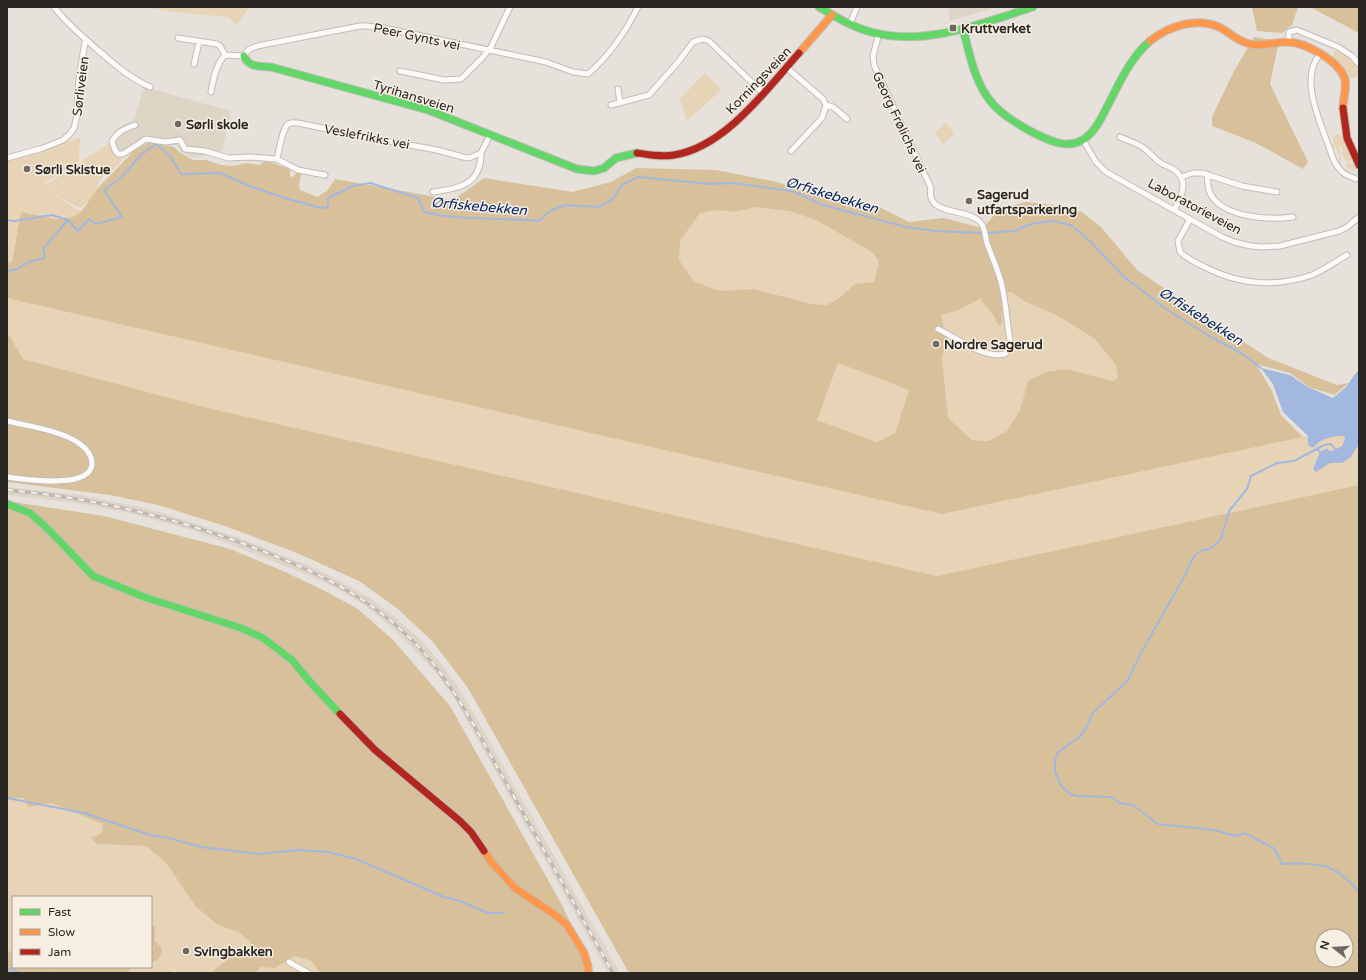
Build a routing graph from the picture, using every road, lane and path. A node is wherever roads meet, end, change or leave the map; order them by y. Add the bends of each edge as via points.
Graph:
1 (54, 7) edge
2 (510, 7) edge
3 (638, 7) edge
4 (819, 7) edge
5 (857, 7) edge
6 (1033, 7) edge
7 (832, 15) junction
8 (850, 24) junction
9 (963, 29) junction
10 (879, 33) junction
11 (178, 38) dead end
12 (86, 40) junction
13 (199, 42) junction
14 (1289, 42) junction
15 (488, 51) junction
16 (1320, 54) junction
17 (225, 55) junction
18 (244, 56) junction
19 (194, 64) dead end
20 (1359, 64) edge
21 (787, 68) junction
22 (400, 71) dead end
23 (150, 87) dead end
24 (618, 90) dead end
25 (211, 92) dead end
26 (764, 94) junction
27 (620, 103) junction
28 (611, 105) dead end
29 (826, 105) junction
30 (847, 119) dead end
31 (135, 125) dead end
32 (490, 135) junction
33 (1120, 137) dead end
34 (1083, 140) junction
35 (792, 151) dead end
36 (481, 153) junction
37 (7, 158) edge
38 (277, 159) junction
39 (1359, 165) edge
40 (577, 169) joint
41 (1206, 174) junction
42 (325, 175) dead end
43 (1181, 177) junction
44 (1356, 179) dead end
45 (433, 192) dead end
46 (1277, 192) dead end
47 (1174, 210) junction
48 (1359, 217) edge
49 (1190, 218) junction
50 (1292, 218) dead end
51 (1347, 255) dead end
52 (938, 328) dead end
53 (7, 421) edge
54 (7, 477) edge
55 (7, 504) edge
56 (289, 962) dead end
57 (308, 973) edge
58 (588, 973) edge

1 - 12 street, Sørliveien
2 - 15 street
3 - 15 street, Peer Gynts vei via 619,39 588,74 573,72 546,62
4 - 7 street
5 - 8 street
6 - 9 street
7 - 8 street
7 - 21 street, Korningsveien
8 - 10 street
9 - 10 street via 920,36
9 - 34 street via 980,86 1000,112 1015,123 1056,143 1069,144
10 - 52 street, Georg Frølichs vei via 873,56 874,65 931,188 931,196 938,207 972,216 982,225 1003,288 1009,349 1005,354 993,354 965,344
11 - 13 street
12 - 23 street, Sørliveien via 120,70
12 - 37 street, Sørliveien via 79,78 76,120 69,136 43,148
13 - 17 street via 217,44
13 - 19 street
14 - 16 street via 1304,44
14 - 20 street via 1289,32 1298,30 1342,49
14 - 34 street via 1250,45 1220,28 1198,23 1181,25 1163,32 1141,49 1100,121
15 - 18 street, Peer Gynts vei via 367,26 262,45 250,48
15 - 22 street via 461,79 444,80
16 - 39 street via 1344,76 1345,129
16 - 44 street via 1312,67 1313,103 1336,166 1344,174
17 - 18 street
17 - 25 street via 218,65
18 - 32 street, Tyrihansveien via 250,64 428,110
21 - 26 street, Korningsveien
21 - 29 street
24 - 27 street
26 - 27 street via 709,41 703,39 693,42 649,96
26 - 40 street, Korningsveien via 750,109 702,146 673,155 636,153 616,158 604,168 594,171
27 - 28 street
29 - 30 street via 833,107
29 - 35 street via 822,118
31 - 38 street via 116,134 112,141 118,154 123,154 146,139 164,142 180,140 185,149 205,151 228,158
32 - 36 street
32 - 40 street, Tyrihansveien
33 - 43 street via 1145,149
34 - 47 street, Laboratorieveien via 1096,162 1106,172
36 - 38 street, Veslefrikks vei via 470,158 292,123 288,124 284,131
36 - 45 street via 479,172 467,184
38 - 42 street via 298,170
41 - 43 street via 1199,172
41 - 46 street via 1242,186
41 - 50 street via 1210,193 1224,206 1257,218
43 - 47 street via 1183,192
47 - 49 street, Laboratorieveien
48 - 49 street, Laboratorieveien via 1339,231 1280,246 1264,247 1234,242
49 - 51 street via 1178,241 1180,252 1208,269 1232,278 1261,283 1287,281 1312,274
53 - 54 street via 70,438 89,452 92,464 91,470 76,479 49,481
55 - 58 street via 30,513 93,576 144,597 241,628 275,646 292,660 375,750 464,824 492,863 515,888 567,924 584,954
56 - 57 street

